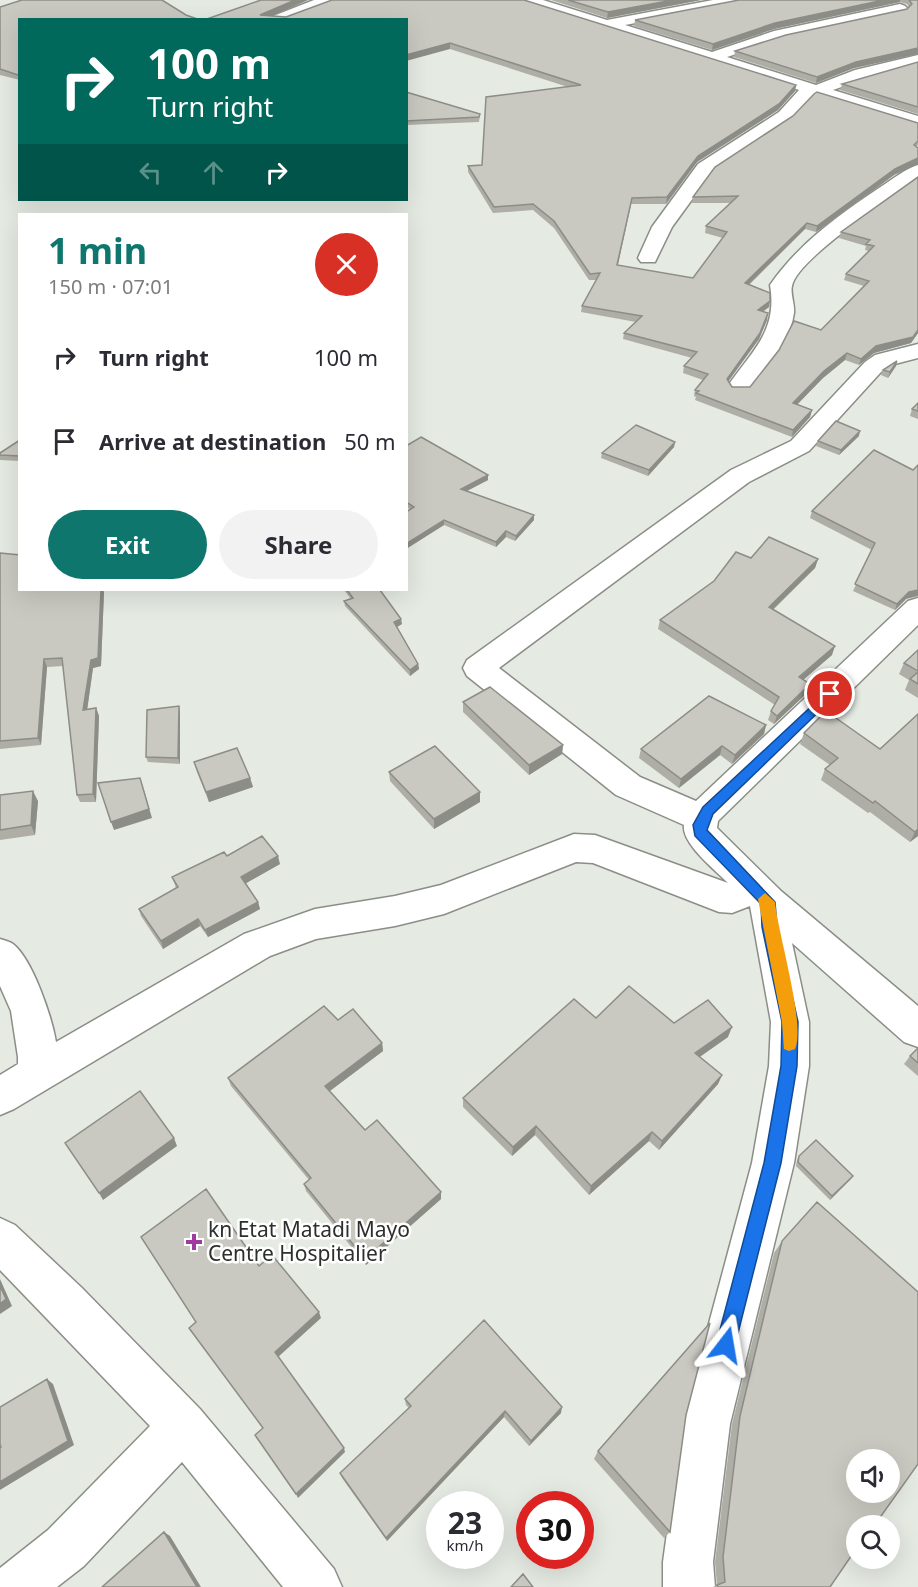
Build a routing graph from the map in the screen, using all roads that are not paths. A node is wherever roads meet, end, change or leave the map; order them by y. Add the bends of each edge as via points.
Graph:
1 (328, 0) edge
2 (528, 0) edge
3 (737, 0) edge
4 (900, 9) edge
5 (276, 18) edge
6 (608, 24) junction
7 (712, 58) junction
8 (918, 60) edge
9 (811, 90) junction
10 (918, 122) edge
11 (918, 171) edge
12 (648, 258) dead end
13 (918, 351) edge
14 (739, 387) edge
15 (918, 608) edge
16 (702, 818) junction
17 (760, 895) junction
18 (0, 955) edge
19 (918, 1030) edge
20 (38, 1074) junction
21 (0, 1096) edge
22 (0, 1240) edge
23 (183, 1426) junction
24 (17, 1587) edge
25 (316, 1587) edge
26 (689, 1587) edge

1 - 5 street
2 - 6 street
3 - 6 street
4 - 7 street via 808,28
6 - 7 street
7 - 9 street
8 - 9 street
9 - 10 street
9 - 12 street via 773,125 705,168 662,227
11 - 14 street via 870,203 795,265 782,285 786,307 777,333
13 - 16 street via 883,360 873,367 800,446 741,476 478,668 628,786
15 - 16 street
16 - 17 street via 700,832
17 - 19 street
17 - 20 street via 719,897 595,849 574,848 444,899 315,924 257,945
17 - 26 street via 790,1022 789,1066 773,1163 706,1424 688,1562
18 - 20 street via 20,983 33,1018 39,1047
20 - 21 street
22 - 23 street
23 - 24 street via 66,1548
23 - 25 street

